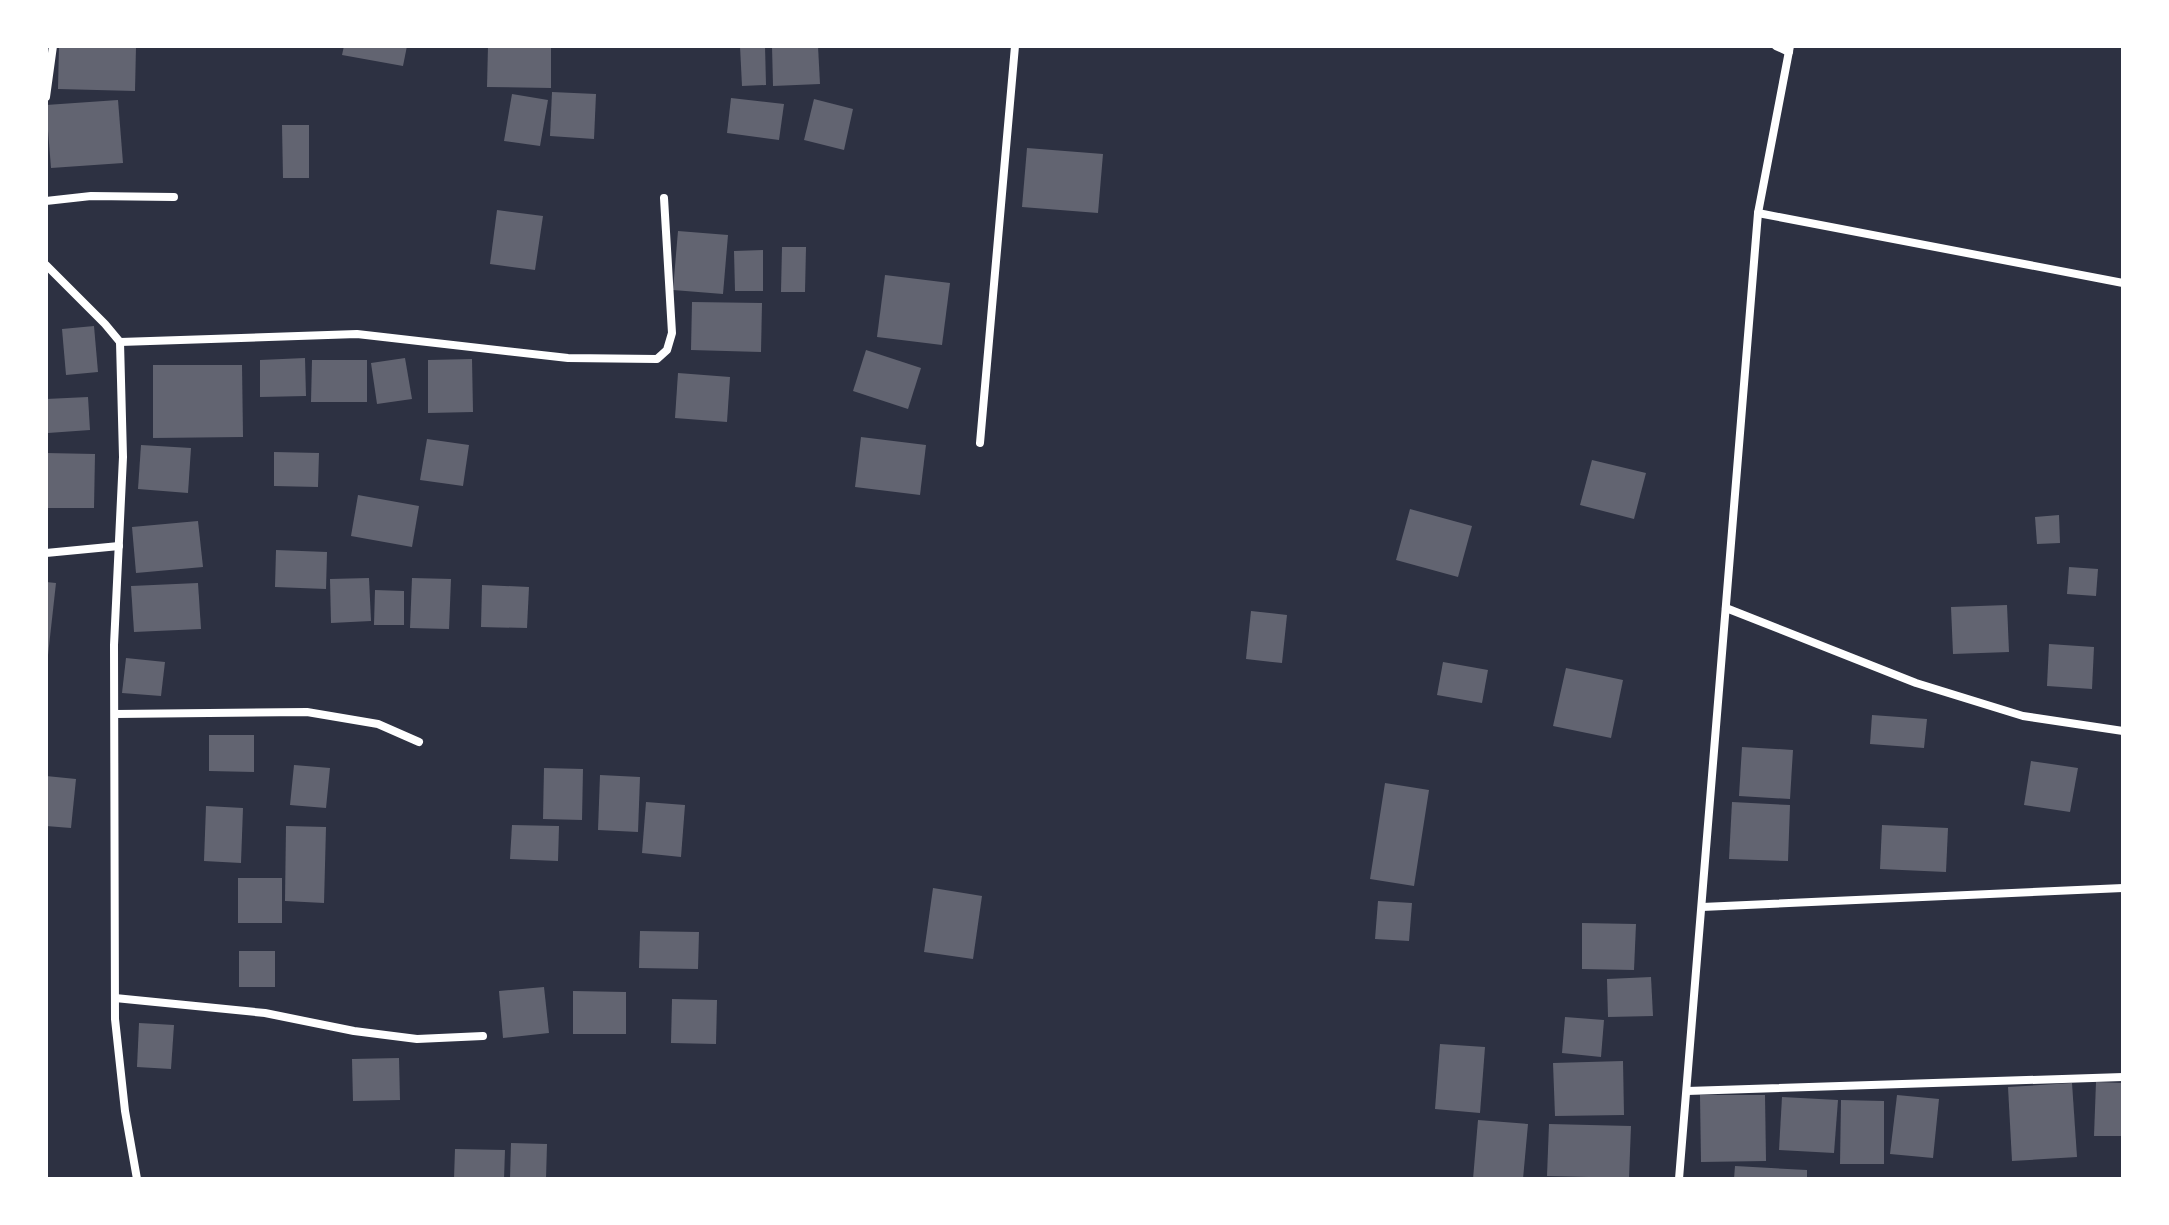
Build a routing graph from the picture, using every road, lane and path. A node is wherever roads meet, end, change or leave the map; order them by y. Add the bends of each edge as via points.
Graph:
1 (53, 46) edge
2 (1015, 46) edge
3 (1776, 46) edge
4 (1789, 49) edge
5 (46, 97) edge
6 (174, 197) dead end
7 (664, 198) dead end
8 (46, 201) edge
9 (1758, 213) junction
10 (46, 265) edge
11 (2123, 283) edge
12 (120, 342) junction
13 (980, 443) dead end
14 (119, 546) junction
15 (46, 553) edge
16 (1726, 608) junction
17 (115, 714) junction
18 (2123, 731) edge
19 (419, 742) dead end
20 (2123, 888) edge
21 (1702, 907) junction
22 (115, 998) junction
23 (483, 1036) dead end
24 (2123, 1077) edge
25 (1687, 1091) junction
26 (137, 1179) edge
27 (1679, 1179) edge

1 - 5 street
2 - 13 street
3 - 4 street
4 - 9 street
6 - 8 street
7 - 12 street via 672,333 667,350 657,359 568,358 357,334
9 - 11 street
9 - 16 street
10 - 12 street
12 - 14 street
14 - 15 street
14 - 17 street
16 - 18 street via 1943,692 2023,716
16 - 21 street
17 - 19 street via 307,712 378,724
17 - 22 street
20 - 21 street
21 - 25 street
22 - 23 street via 265,1013 417,1039
22 - 26 street
24 - 25 street
25 - 27 street

